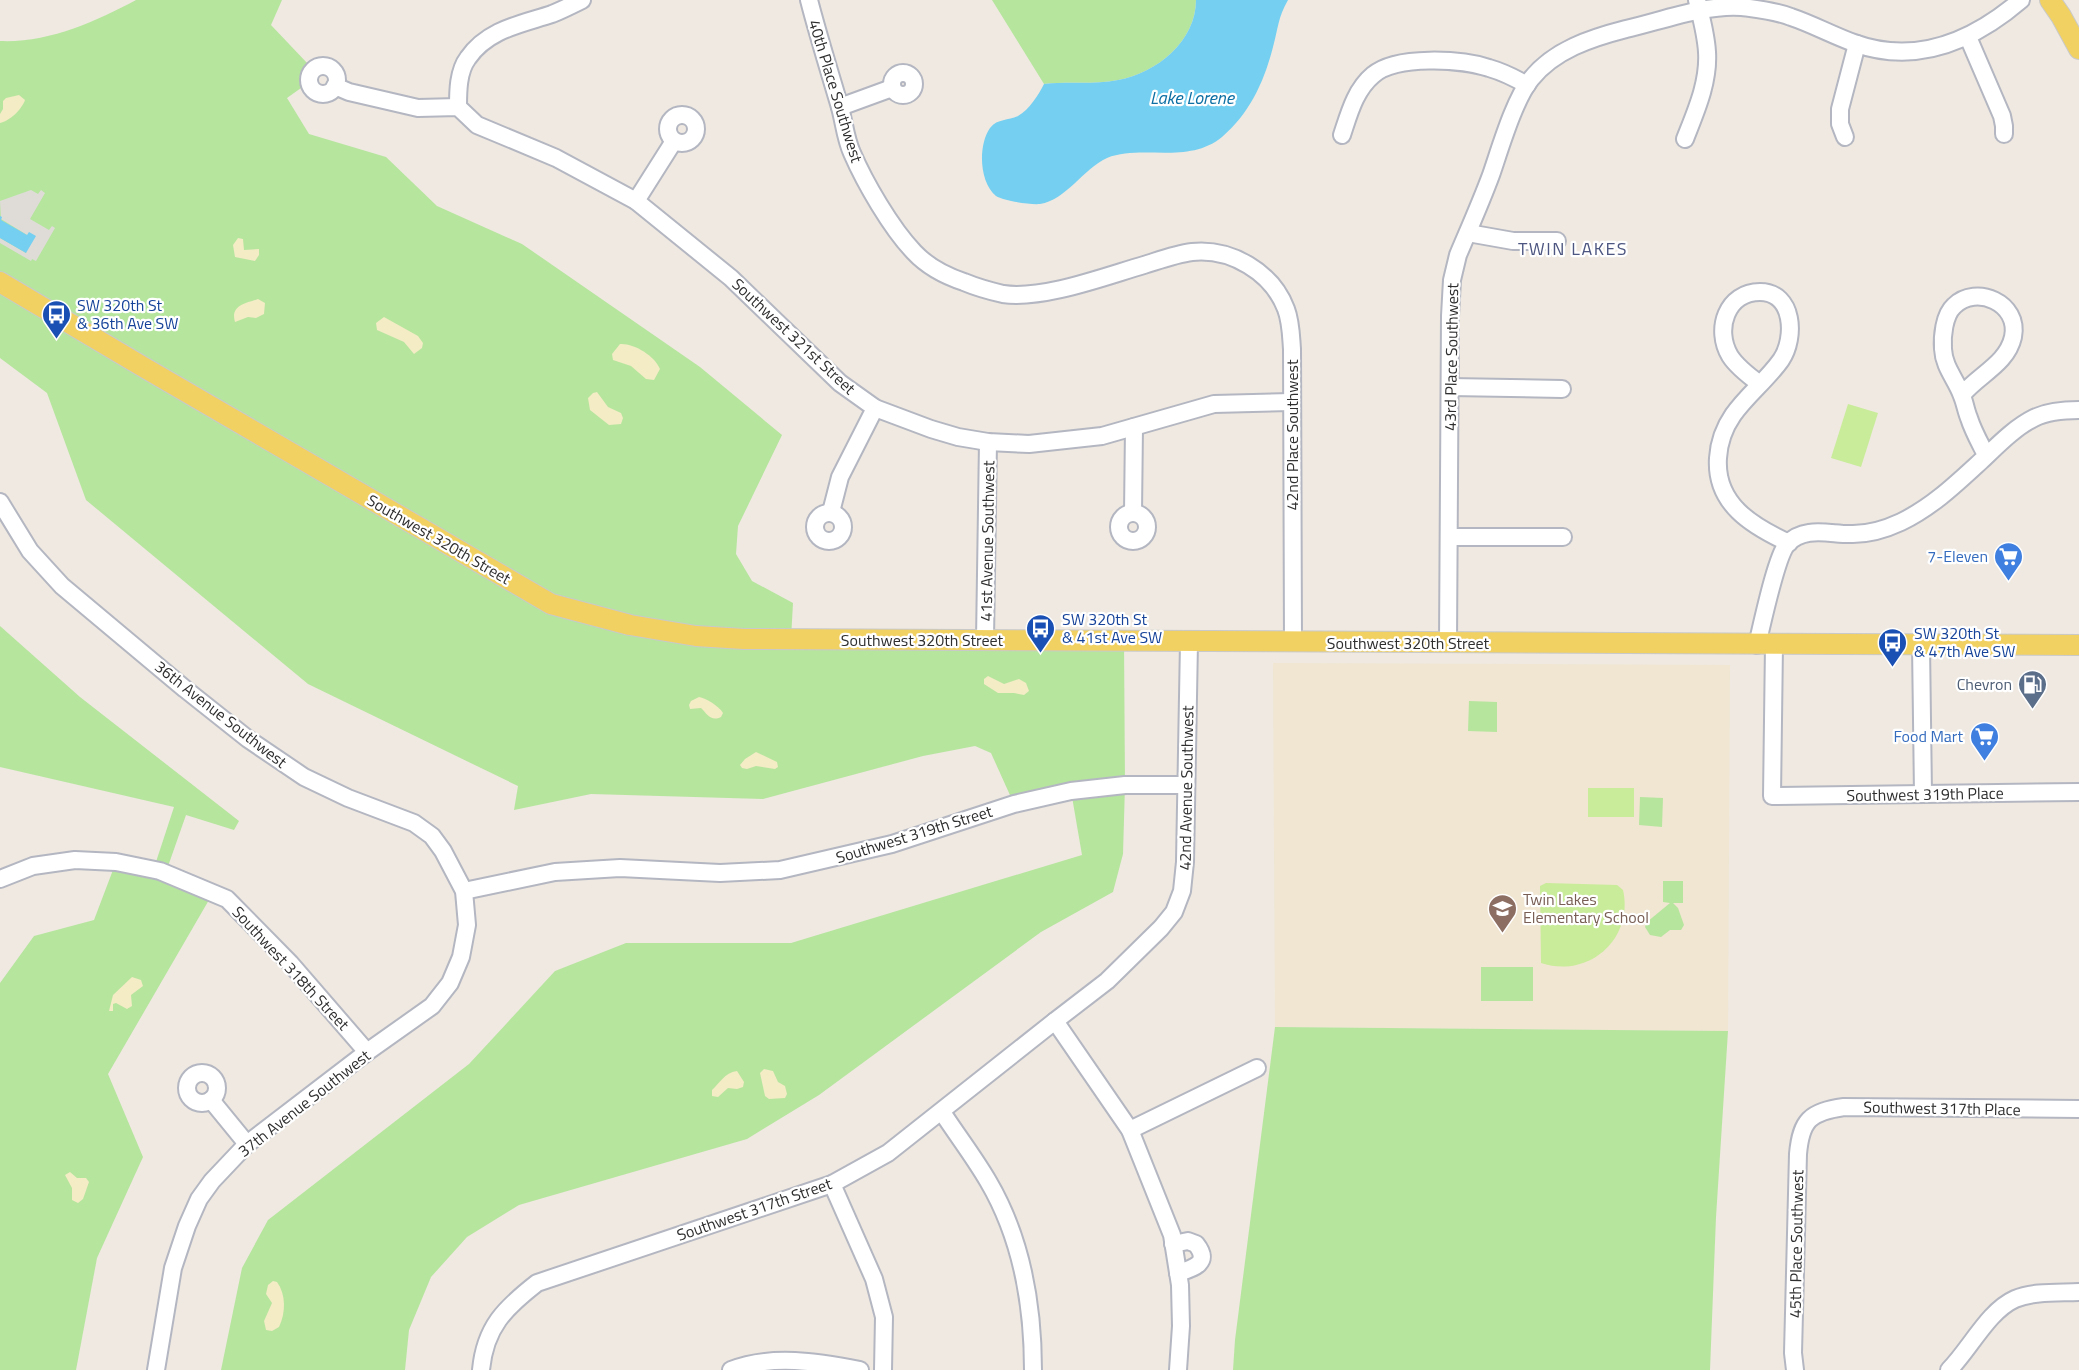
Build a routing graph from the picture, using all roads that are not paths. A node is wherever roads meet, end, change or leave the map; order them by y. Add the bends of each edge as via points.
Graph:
1 (582, 0) edge
2 (809, 0) edge
3 (2020, 0) edge
4 (2050, 0) edge
5 (1698, 6) edge
6 (1968, 37) junction
7 (1857, 44) junction
8 (2079, 50) edge
9 (1527, 85) junction
10 (335, 86) dead end
11 (892, 88) dead end
12 (458, 107) junction
13 (840, 107) junction
14 (2004, 134) dead end
15 (1342, 135) dead end
16 (1845, 137) dead end
17 (1685, 139) dead end
18 (674, 141) dead end
19 (636, 201) junction
20 (1468, 233) junction
21 (1557, 241) dead end
22 (1228, 256) joint
23 (0, 282) edge
24 (1760, 384) junction
25 (1450, 387) junction
26 (1562, 389) dead end
27 (1962, 395) junction
28 (1292, 402) junction
29 (875, 408) junction
30 (2079, 410) edge
31 (1134, 427) junction
32 (988, 442) junction
33 (1986, 455) junction
34 (0, 502) edge
35 (831, 512) dead end
36 (1133, 513) dead end
37 (1449, 537) junction
38 (1563, 537) dead end
39 (1789, 543) junction
40 (985, 640) junction
41 (1189, 642) junction
42 (1293, 642) junction
43 (1448, 643) junction
44 (1765, 645) junction
45 (1921, 645) junction
46 (2079, 645) edge
47 (1185, 785) junction
48 (2079, 792) edge
49 (1923, 794) junction
50 (0, 879) edge
51 (464, 891) junction
52 (1055, 1021) junction
53 (367, 1052) junction
54 (1257, 1068) dead end
55 (211, 1100) dead end
56 (2079, 1109) edge
57 (942, 1112) junction
58 (1807, 1119) joint
59 (1130, 1130) junction
60 (247, 1144) junction
61 (832, 1184) junction
62 (1173, 1244) junction
63 (1178, 1273) junction
64 (2079, 1292) edge
65 (481, 1363) edge
66 (156, 1370) edge
67 (731, 1370) edge
68 (860, 1370) edge
69 (883, 1370) edge
70 (1033, 1370) edge
71 (1178, 1370) edge
72 (1795, 1370) edge
73 (1949, 1370) edge

1 - 12 street via 508,27 484,41 467,59 459,85
2 - 13 street, 40th Place Southwest
3 - 6 street, 43rd Place Southwest
4 - 8 main road
5 - 7 street, 43rd Place Southwest via 1740,7 1790,16
5 - 9 street, 43rd Place Southwest via 1575,46 1547,63
5 - 17 street via 1707,44 1707,72
6 - 7 street, 43rd Place Southwest via 1929,50 1905,52
6 - 14 street via 2001,116
7 - 16 street via 1840,109
9 - 15 street via 1476,64 1426,62 1389,66 1362,87
9 - 20 street, 43rd Place Southwest
10 - 12 street via 418,108
11 - 13 street
12 - 19 street, Southwest 321st Street via 477,125 556,158
13 - 22 street, 40th Place Southwest via 851,151 868,186 914,253 945,275 1005,294 1034,293 1191,252
18 - 19 street
19 - 29 street, Southwest 321st Street via 731,278 840,383
20 - 21 street via 1513,241
20 - 25 street, 43rd Place Southwest via 1452,280
22 - 28 street, 42nd Place Southwest via 1260,273 1281,298 1291,334
23 - 40 main road, Southwest 320th Street via 551,604 630,625 696,636
24 - 24 street via 1783,357 1788,342 1787,308 1780,297 1768,292 1742,295 1727,310 1723,328 1729,355
24 - 39 street via 1725,427 1719,451 1720,482 1731,505 1746,520
25 - 26 street
25 - 37 street, 43rd Place Southwest
27 - 27 street via 1948,372 1943,350 1949,311 1964,300 1992,299 2009,311 2013,336 2003,357
27 - 33 street
28 - 31 street, Southwest 321st Street via 1214,404
28 - 42 street, 42nd Place Southwest
29 - 32 street, Southwest 321st Street via 931,429
29 - 35 street via 840,477
30 - 33 street via 2034,418
31 - 32 street, Southwest 321st Street via 1065,441
31 - 36 street
32 - 40 street, 41st Avenue Southwest
33 - 39 street via 1928,506 1892,526 1859,534 1809,533
34 - 51 street, 36th Avenue Southwest via 30,551 62,586 248,739 304,777 414,823 432,836
37 - 38 street
37 - 43 street, 43rd Place Southwest
39 - 44 street via 1780,557
40 - 41 main road, Southwest 320th Street
41 - 42 main road, Southwest 320th Street
41 - 47 street, 42nd Avenue Southwest
42 - 43 main road, Southwest 320th Street
43 - 44 main road, Southwest 320th Street
44 - 45 main road, Southwest 320th Street
44 - 49 street, Southwest 319th Place via 1772,796
45 - 46 main road, Southwest 320th Street
45 - 49 street
47 - 51 street, Southwest 319th Street via 1125,785 1071,791 1014,804 892,844 780,870 720,873 620,868 555,872
47 - 52 street, 42nd Avenue Southwest via 1185,862 1182,891 1174,912 1107,981
48 - 49 street, Southwest 319th Place
50 - 53 street, Southwest 318th Street via 33,867 75,860 116,862 166,872 227,899 290,963
51 - 53 street, 37th Avenue Southwest via 467,925 461,957 450,983 432,1006
52 - 57 street, Southwest 317th Street
52 - 59 street
53 - 60 street, 37th Avenue Southwest
54 - 59 street
55 - 60 street
56 - 58 street, Southwest 317th Place via 1844,1107 1824,1110
57 - 61 street, Southwest 317th Street via 888,1153
57 - 70 street via 988,1181 1014,1242 1030,1310
58 - 72 street, 45th Place Southwest via 1798,1154
59 - 62 street
60 - 66 street, 37th Avenue Southwest via 205,1190 187,1226 173,1268
61 - 65 street, Southwest 317th Street via 537,1283 496,1321
61 - 69 street via 874,1279 884,1317
62 - 63 street
62 - 63 street via 1196,1244 1201,1255 1197,1267
63 - 71 street
64 - 73 street via 2028,1296 2003,1306
67 - 68 street via 748,1363 774,1361 832,1364

